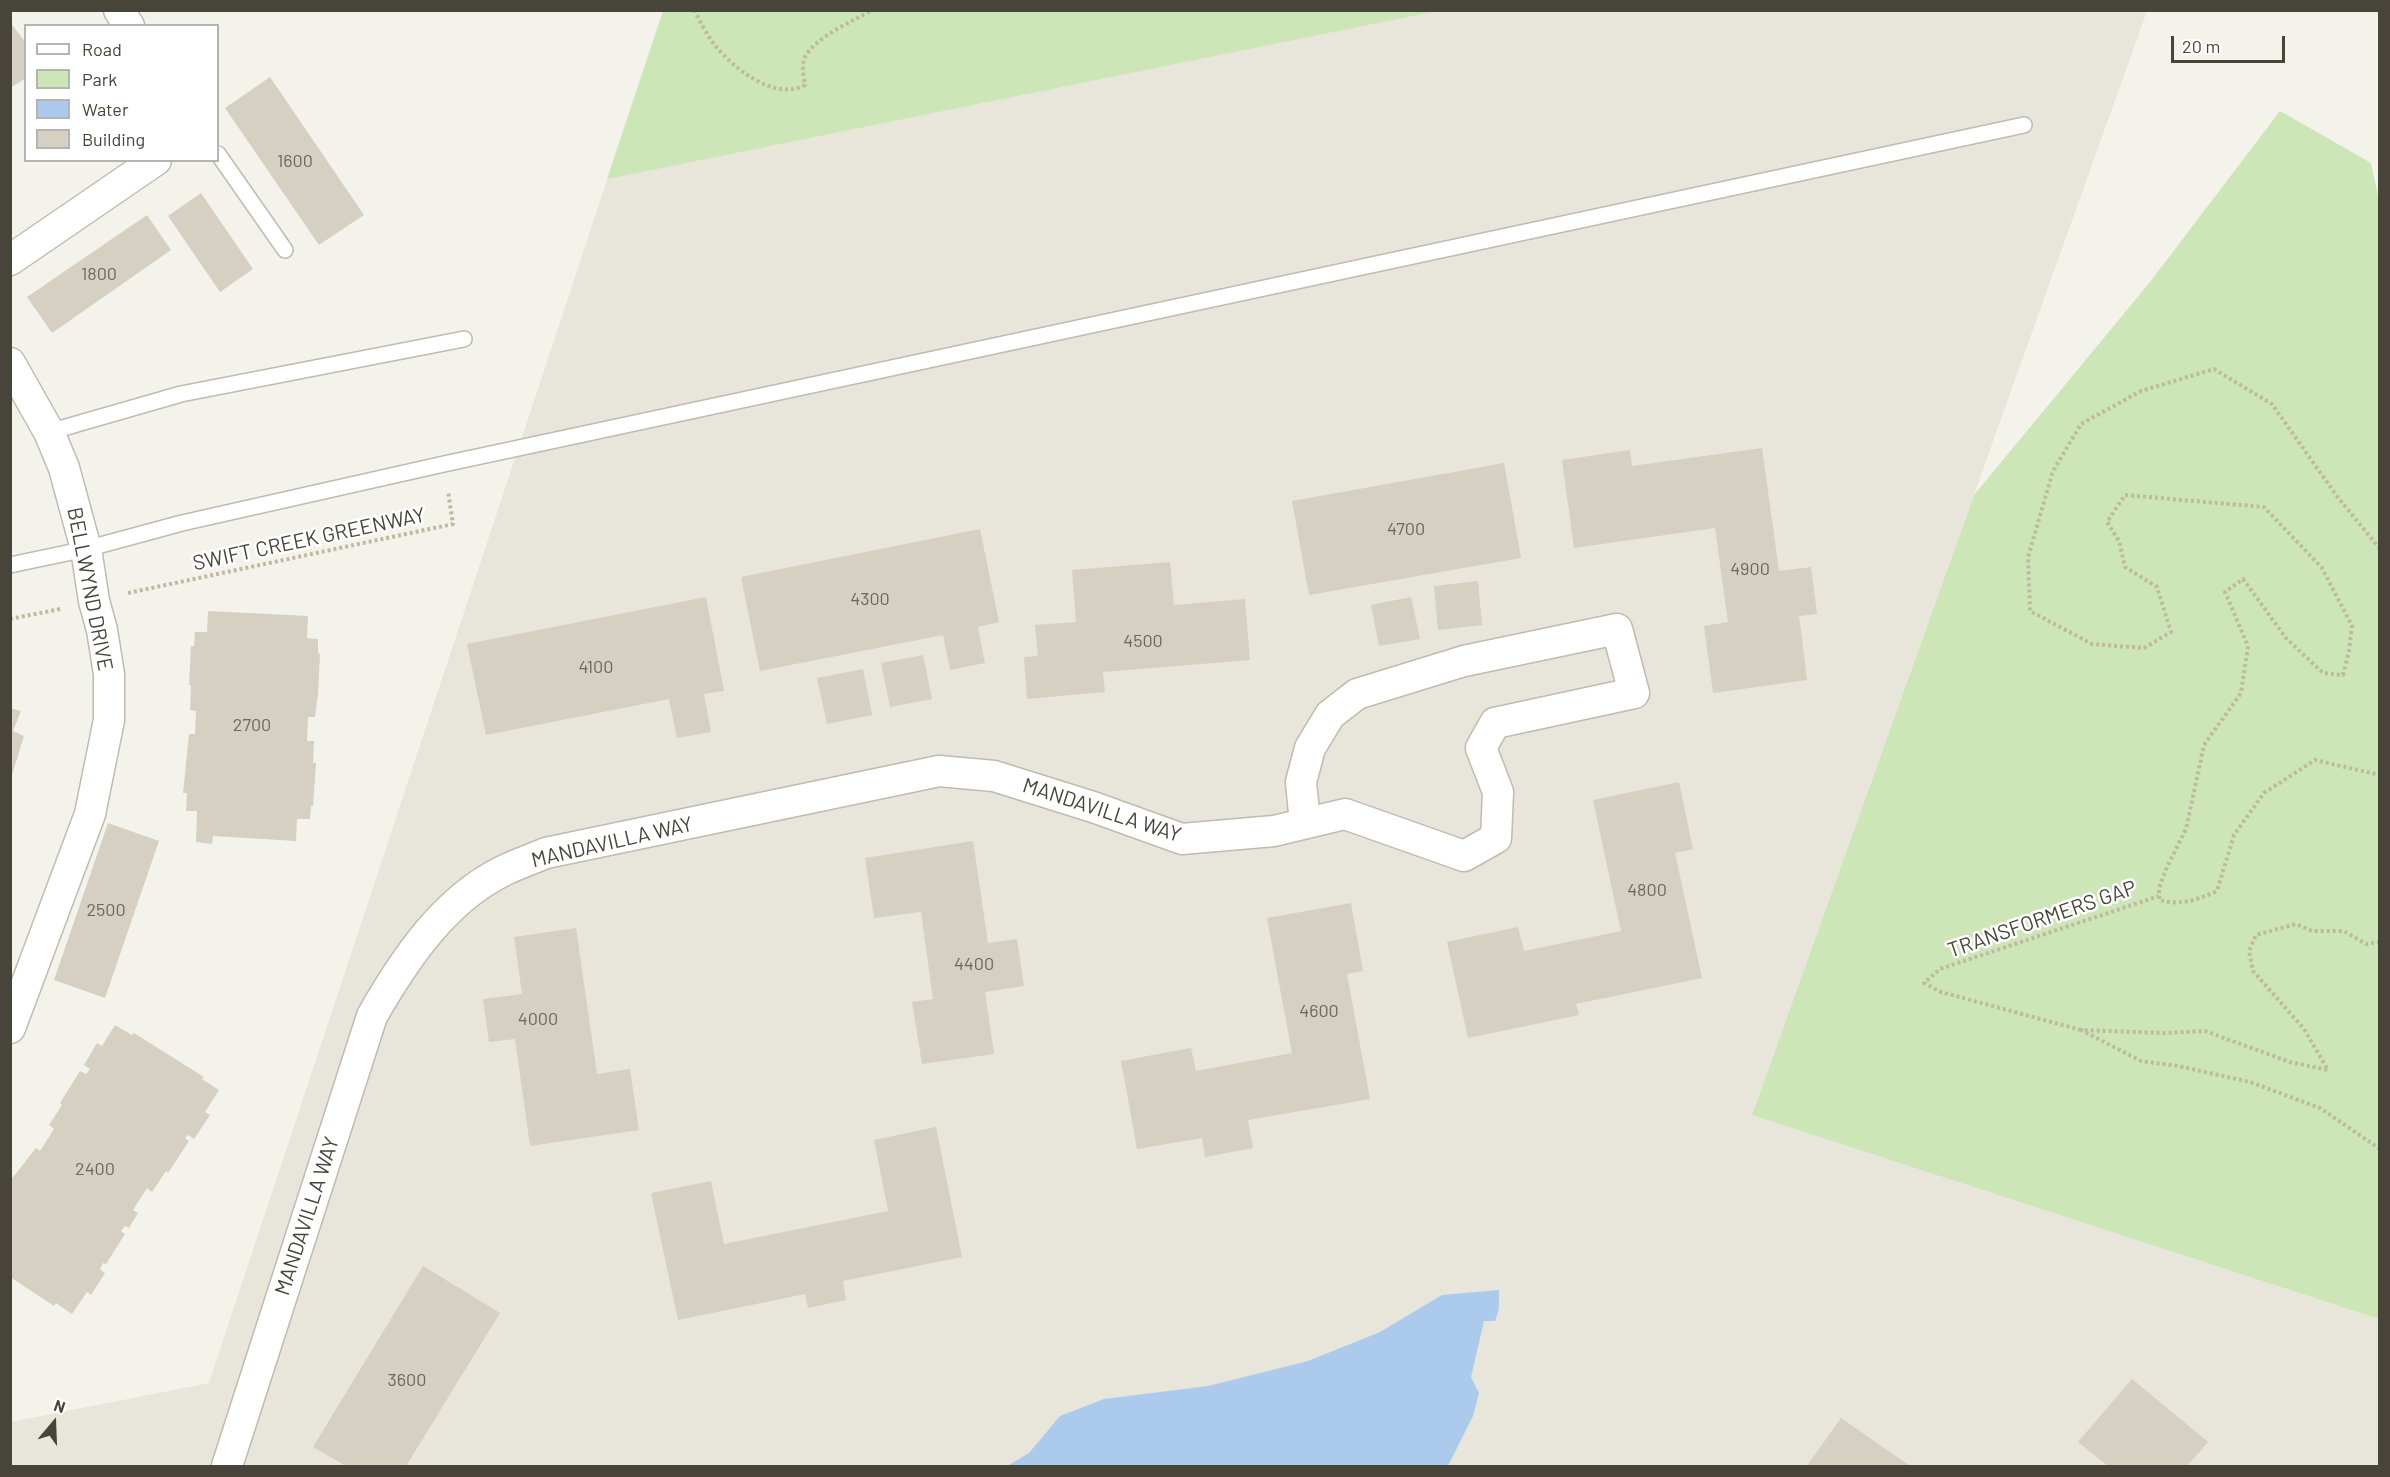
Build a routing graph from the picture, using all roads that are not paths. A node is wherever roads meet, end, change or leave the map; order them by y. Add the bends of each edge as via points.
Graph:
1 (119, 10) edge
2 (128, 24) edge
3 (2024, 125) dead end
4 (219, 155) edge
5 (153, 162) edge
6 (285, 250) dead end
7 (10, 261) edge
8 (464, 339) dead end
9 (10, 363) edge
10 (49, 432) junction
11 (86, 549) junction
12 (10, 565) edge
13 (1305, 823) junction
14 (10, 1028) edge
15 (227, 1467) edge

1 - 2 street
3 - 11 lane via 444,464 182,523
4 - 6 lane
5 - 7 street
8 - 10 lane via 181,394
9 - 10 street, BELLWYND DRIVE
10 - 11 street, BELLWYND DRIVE via 64,468
11 - 12 lane
11 - 14 street, BELLWYND DRIVE via 109,674 109,720 90,814
13 - 13 street, MANDAVILLA WAY via 1301,782 1310,748 1330,715 1357,694 1464,660 1617,629 1634,693 1495,723 1481,748 1498,792 1496,838 1464,856 1345,814
13 - 15 street, MANDAVILLA WAY via 1274,831 1182,839 994,776 939,771 546,853 502,871 464,897 425,937 396,973 372,1016

